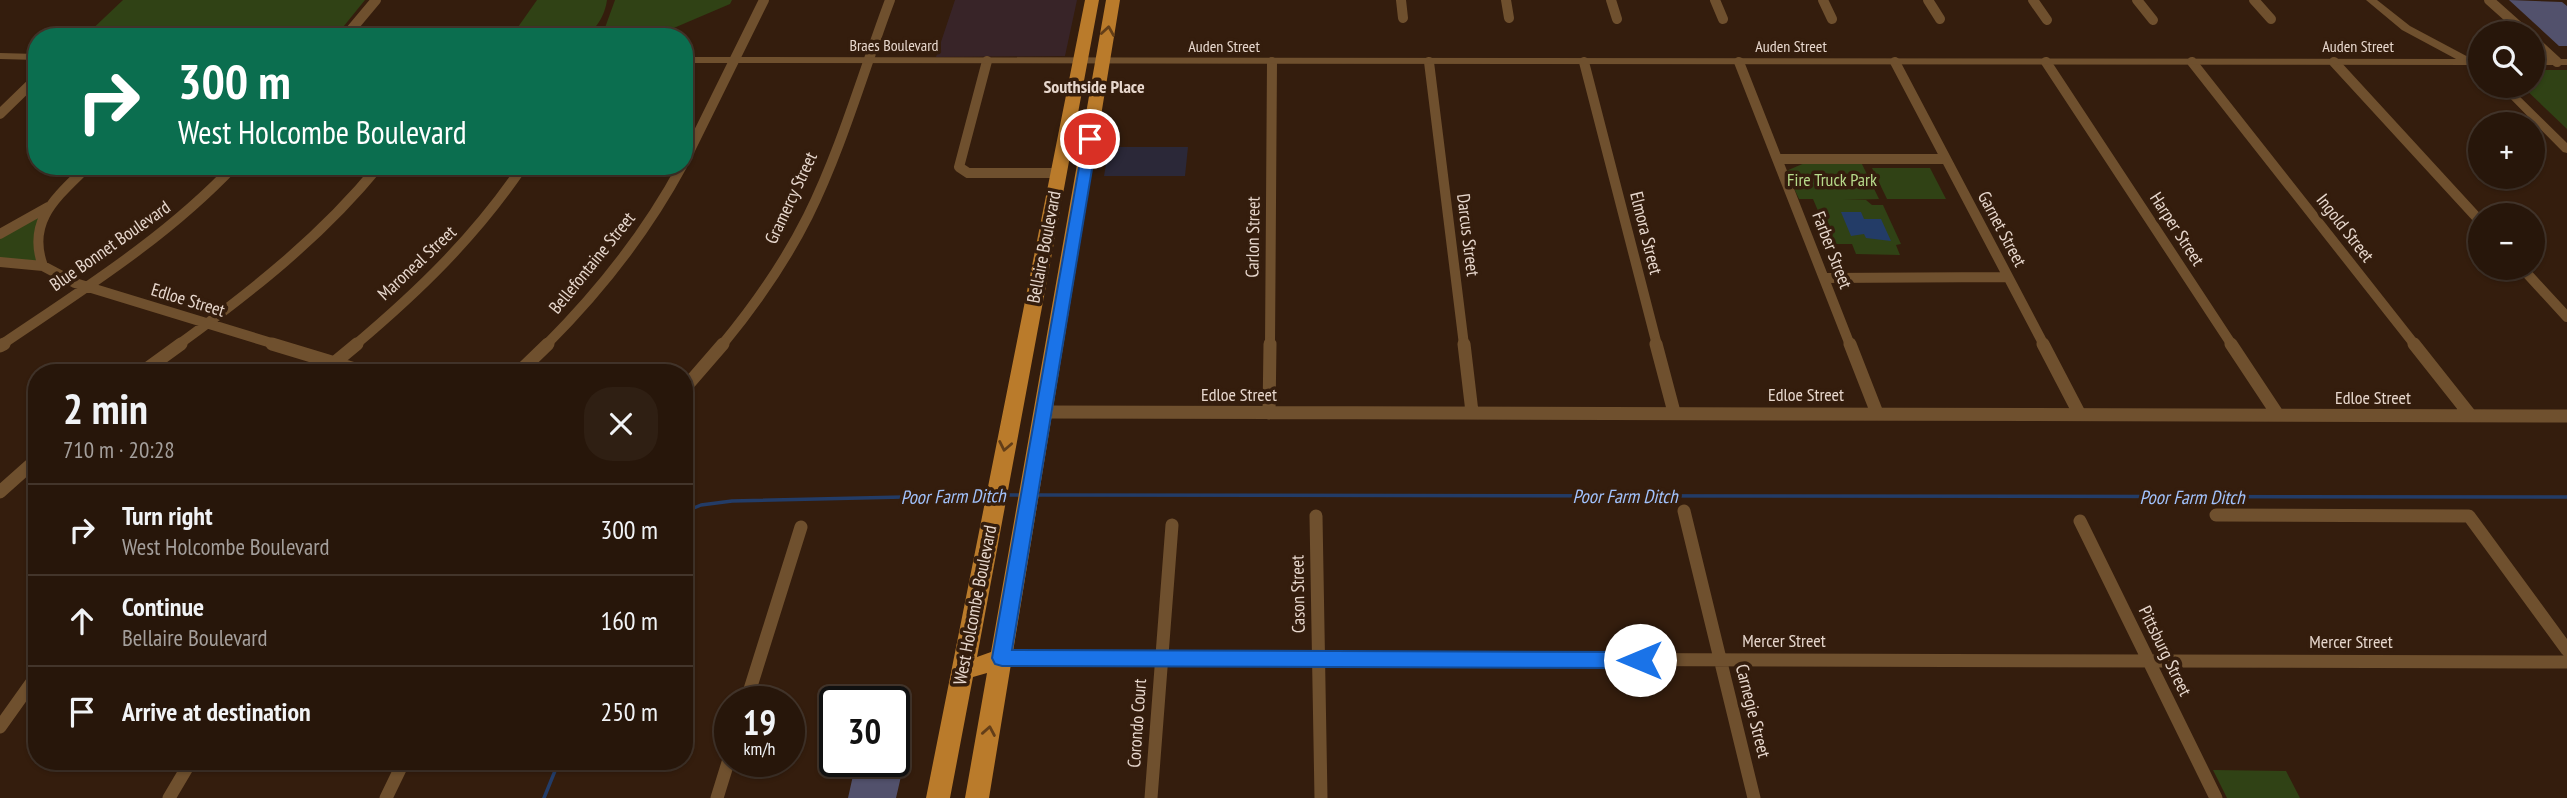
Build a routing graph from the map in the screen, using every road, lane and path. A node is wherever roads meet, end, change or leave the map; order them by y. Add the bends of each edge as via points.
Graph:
1 (376, 0) edge
2 (764, 0) edge
3 (890, 0) edge
4 (1092, 0) edge
5 (1113, 0) edge
6 (1401, 0) edge
7 (1506, 0) edge
8 (1611, 0) edge
9 (1715, 0) edge
10 (1823, 0) edge
11 (1928, 0) edge
12 (2033, 0) edge
13 (2137, 0) edge
14 (2254, 0) edge
15 (2371, 0) edge
16 (2489, 0) edge
17 (1403, 18) dead end
18 (1509, 18) dead end
19 (1617, 19) dead end
20 (1723, 19) dead end
21 (1832, 19) dead end
22 (1940, 19) dead end
23 (2271, 19) dead end
24 (2047, 20) dead end
25 (2152, 20) dead end
26 (2513, 21) edge
27 (353, 28) edge
28 (2545, 49) edge
29 (0, 56) edge
30 (28, 57) edge
31 (693, 60) edge
32 (734, 60) junction
33 (867, 60) junction
34 (2468, 60) edge
35 (987, 61) junction
36 (1080, 62) junction
37 (1103, 62) junction
38 (1272, 62) junction
39 (1429, 62) junction
40 (1584, 62) junction
41 (1739, 62) junction
42 (1895, 62) junction
43 (2046, 62) junction
44 (2192, 62) junction
45 (2334, 62) junction
46 (2562, 62) edge
47 (2468, 65) edge
48 (28, 87) edge
49 (2512, 98) edge
50 (2513, 98) edge
51 (2516, 101) junction
52 (0, 114) edge
53 (693, 144) edge
54 (2567, 150) edge
55 (1777, 159) junction
56 (1945, 159) junction
57 (1059, 173) junction
58 (79, 175) edge
59 (226, 175) edge
60 (371, 175) edge
61 (517, 175) edge
62 (677, 175) edge
63 (1053, 200) junction
64 (1080, 200) junction
65 (50, 205) junction
66 (2468, 208) edge
67 (0, 234) edge
68 (0, 262) edge
69 (43, 266) junction
70 (2008, 277) junction
71 (1824, 278) junction
72 (2533, 280) edge
73 (85, 286) junction
74 (1033, 307) junction
75 (1063, 307) junction
76 (2567, 317) edge
77 (206, 324) junction
78 (0, 346) edge
79 (335, 362) junction
80 (153, 364) edge
81 (333, 364) edge
82 (341, 364) edge
83 (527, 364) edge
84 (693, 378) edge
85 (1012, 412) junction
86 (1044, 412) junction
87 (1269, 412) junction
88 (1472, 412) junction
89 (1674, 412) junction
90 (1877, 413) junction
91 (2079, 413) junction
92 (2278, 415) junction
93 (2471, 416) junction
94 (2567, 416) edge
95 (28, 467) edge
96 (0, 492) edge
97 (1684, 511) dead end
98 (2216, 515) dead end
99 (1316, 516) dead end
100 (2080, 521) dead end
101 (1172, 525) dead end
102 (801, 527) dead end
103 (2567, 650) edge
104 (1002, 658) junction
105 (1161, 659) junction
106 (1318, 659) junction
107 (1720, 660) junction
108 (2149, 661) junction
109 (2567, 662) edge
110 (963, 671) junction
111 (751, 686) edge
112 (28, 688) edge
113 (0, 727) edge
114 (186, 770) edge
115 (400, 770) edge
116 (724, 777) edge
117 (169, 798) edge
118 (386, 798) edge
119 (717, 798) edge
120 (938, 798) edge
121 (978, 798) edge
122 (1151, 798) edge
123 (1321, 798) edge
124 (1754, 798) edge
125 (2216, 798) edge

1 - 27 street
2 - 32 street, Bellefontaine Street
3 - 33 street, Gramercy Street
4 - 36 main road, Bellaire Boulevard
37 -> 5 main road, Bellaire Boulevard
6 - 17 street
7 - 18 street
8 - 19 street
9 - 20 street
10 - 21 street
11 - 22 street
12 - 24 street
13 - 25 street
14 - 23 street
15 - 34 street via 2406,28
16 - 26 street
28 - 46 street
29 - 30 street
31 - 32 street, Braes Boulevard
32 - 33 street, Braes Boulevard
32 - 53 street, Bellefontaine Street
33 - 35 street, Braes Boulevard
33 - 84 street, Gramercy Street via 820,190 788,254
35 - 36 street, Braes Boulevard
35 - 57 street via 959,167 968,173
36 - 37 street, Braes Boulevard
36 - 57 main road, Bellaire Boulevard
37 - 38 street, Auden Street
37 - 64 main road, Bellaire Boulevard
38 - 39 street, Auden Street
38 - 87 street, Carlon Street
39 - 40 street, Auden Street
39 - 88 street, Darcus Street
40 - 41 street, Auden Street
40 - 89 street, Elmora Street
41 - 42 street, Auden Street
41 - 55 street, Farber Street
42 - 43 street, Auden Street
42 - 56 street, Garnet Street
43 - 44 street, Auden Street
43 - 92 street, Harper Street
44 - 45 street, Auden Street
44 - 93 street, Ingold Street
45 - 47 street, Auden Street
45 - 66 street
48 - 52 street
49 - 51 street
50 - 51 street
51 - 54 street
55 - 56 street
55 - 71 street, Farber Street
56 - 70 street, Garnet Street
57 - 63 main road, Bellaire Boulevard
58 - 65 street
59 - 73 street, Blue Bonnet Boulevard via 170,227
60 - 77 street via 325,228
61 - 79 street, Maroneal Street via 473,237 431,280
62 - 83 street, Bellefontaine Street via 630,252
63 - 64 main road
63 - 74 main road, Bellaire Boulevard
64 - 75 main road, Bellaire Boulevard
65 - 67 street
65 - 69 street via 35,236
68 - 69 street, Edloe Street
69 - 73 street, Edloe Street
70 - 71 street
70 - 91 street, Garnet Street
71 - 90 street, Farber Street
72 - 76 street
73 - 77 street, Edloe Street
73 - 78 street, Blue Bonnet Boulevard
74 - 75 main road
74 - 85 main road, Bellaire Boulevard
75 - 86 main road, Bellaire Boulevard
77 - 79 street, Edloe Street
77 - 80 street
79 - 81 street, Maroneal Street
79 - 82 street, Edloe Street
85 - 86 main road
85 -> 110 main road, West Holcombe Boulevard
86 - 87 street, Edloe Street
86 - 104 main road, West Holcombe Boulevard
87 - 88 street, Edloe Street
88 - 89 street, Edloe Street
89 - 90 street, Edloe Street
90 - 91 street, Edloe Street
91 - 92 street, Edloe Street
92 - 93 street, Edloe Street
93 - 94 street, Edloe Street
95 - 96 street
97 - 107 street, Carnegie Street
98 - 103 street via 2469,516
99 - 106 street, Cason Street
100 - 108 street, Pittsburg Street
101 - 105 street, Corondo Court
102 - 111 street
104 - 105 street, Mercer Street
104 - 110 main road
121 -> 104 main road, West Holcombe Boulevard
105 - 106 street, Mercer Street
105 - 122 street, Corondo Court
106 - 107 street, Mercer Street
106 - 123 street, Cason Street
107 - 108 street, Mercer Street
107 - 124 street, Carnegie Street
108 - 109 street, Mercer Street
108 - 125 street, Pittsburg Street
110 - 120 main road, West Holcombe Boulevard
112 - 113 street
114 - 117 street
115 - 118 street
116 - 119 street

